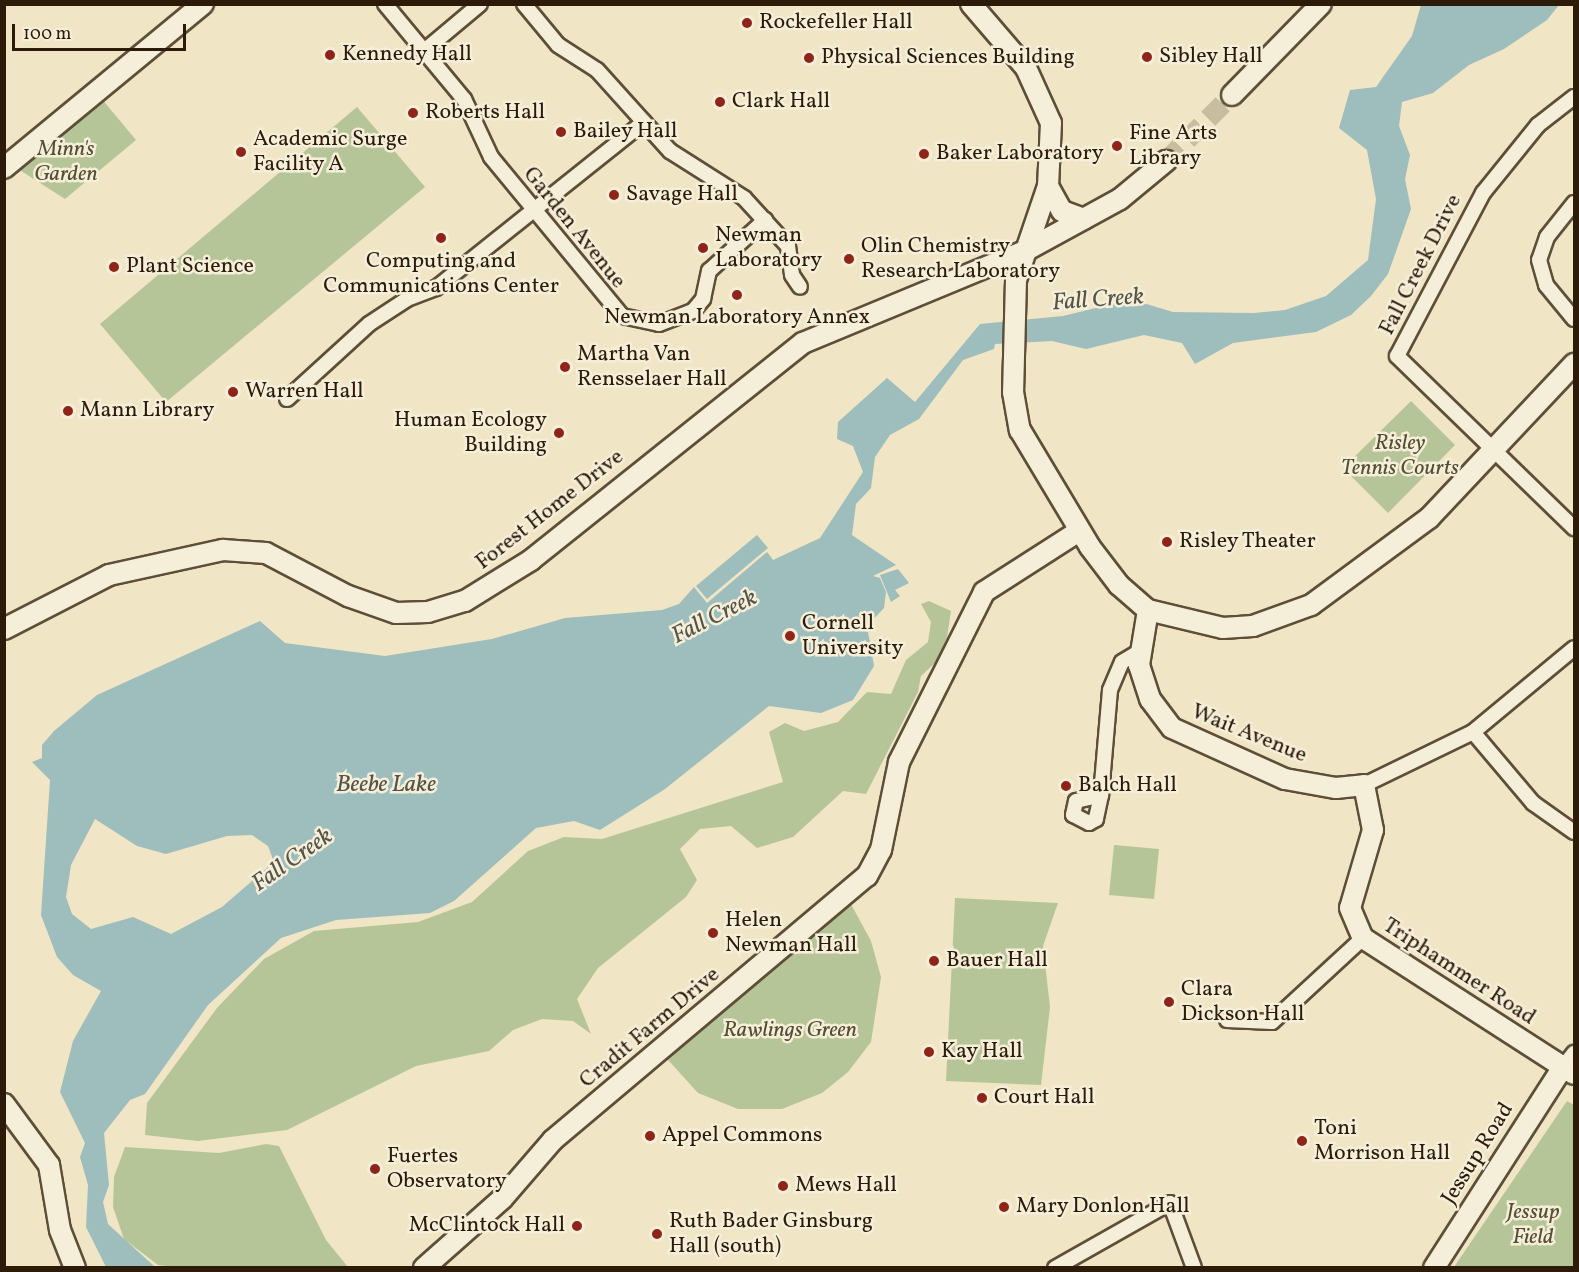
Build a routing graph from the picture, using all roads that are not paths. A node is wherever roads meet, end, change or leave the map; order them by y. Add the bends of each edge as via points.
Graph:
1 (203, 4) edge
2 (385, 4) edge
3 (480, 4) edge
4 (524, 4) edge
5 (971, 4) edge
6 (1321, 4) edge
7 (424, 51) junction
8 (1232, 95) tunnel mouth
9 (1575, 97) edge
10 (644, 122) junction
11 (1166, 161) tunnel mouth
12 (4, 168) edge
13 (1048, 186) junction
14 (1575, 203) edge
15 (535, 211) junction
16 (1084, 219) junction
17 (765, 220) junction
18 (1025, 251) junction
19 (800, 287) dead end
20 (1575, 319) edge
21 (1575, 364) edge
22 (287, 399) dead end
23 (1494, 451) junction
24 (1575, 528) edge
25 (1079, 531) junction
26 (1148, 610) junction
27 (4, 629) edge
28 (1575, 648) edge
29 (1140, 651) junction
30 (1473, 732) junction
31 (1364, 785) junction
32 (1101, 795) dead end
33 (1575, 832) edge
34 (1363, 939) junction
35 (1227, 1020) dead end
36 (1571, 1064) edge
37 (4, 1104) edge
38 (75, 1268) edge
39 (424, 1268) edge
40 (1055, 1268) edge
41 (1194, 1268) edge
42 (1434, 1268) edge

1 - 12 street
2 - 7 street, Garden Avenue
3 - 7 street
4 - 10 street via 558,45 588,62
5 - 13 street via 1026,68 1043,96 1052,129
6 - 8 street
7 - 15 street, Garden Avenue via 464,99 491,157
9 - 23 street, Fall Creek Drive via 1538,125 1483,193 1397,356
10 - 15 street
10 - 17 street via 678,158 741,196
11 - 16 street, Forest Home Drive via 1131,192
13 - 16 street via 1062,211
13 - 18 street
14 - 20 street via 1547,237 1539,260 1546,285
15 - 17 street, Garden Avenue via 609,306 648,324 693,311 703,299 709,271
15 - 22 street via 436,288 408,299 369,324
16 - 18 street, Forest Home Drive
17 - 19 street via 788,246
18 - 25 street via 1017,270 1014,407 1028,445
18 - 27 street, Forest Home Drive via 803,343 531,560 465,601 428,612 396,613 348,596 281,558 223,550 100,579
21 - 23 street
23 - 24 street
23 - 26 street via 1421,525 1311,605 1270,621 1230,628 1178,621
25 - 26 street via 1119,585
25 - 39 street, Cradit Farm Drive via 984,592 899,762 881,850 867,876 553,1140 502,1200
26 - 29 street, Wait Avenue
28 - 30 street, Wait Avenue
29 - 31 street, Wait Avenue via 1150,699 1179,733 1285,778 1336,788
29 - 32 street via 1122,662 1110,690
30 - 31 street, Wait Avenue
30 - 33 street via 1533,803
31 - 34 street, Triphammer Road via 1373,830 1350,908
34 - 35 street via 1272,1022
34 - 36 street, Triphammer Road
36 - 42 street, Jessup Road
37 - 38 street via 48,1165 60,1230
40 - 41 street via 1170,1203

